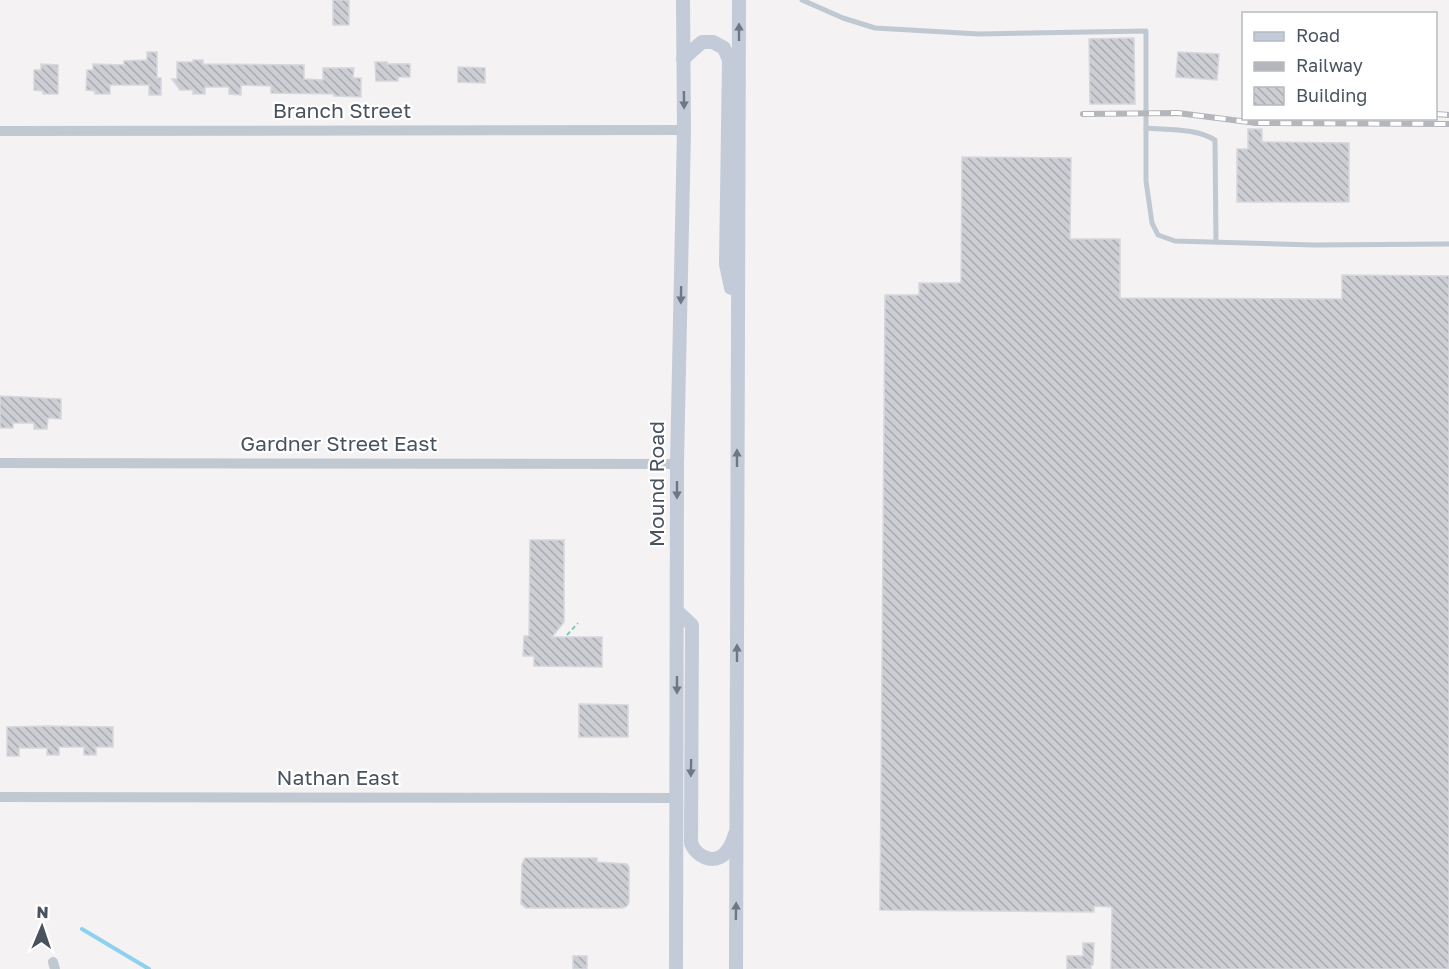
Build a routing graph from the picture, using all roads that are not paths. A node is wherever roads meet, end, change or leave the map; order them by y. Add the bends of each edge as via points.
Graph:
1 (683, 0) edge
2 (739, 0) edge
3 (802, 0) edge
4 (683, 59) junction
5 (1146, 128) junction
6 (684, 130) junction
7 (0, 131) edge
8 (1216, 242) junction
9 (1449, 244) edge
10 (737, 319) junction
11 (0, 463) edge
12 (677, 464) junction
13 (677, 611) junction
14 (0, 797) edge
15 (676, 798) junction
16 (737, 829) junction
17 (676, 969) edge
18 (736, 969) edge

1 - 4 main road, Mound Road
10 -> 2 main road
3 - 5 lane via 875,28 979,34 1146,31
4 -> 6 main road, Mound Road
4 - 10 main road via 702,42 713,42 724,48 729,60 726,264
5 - 8 lane via 1146,181 1152,223 1158,235 1175,241
5 - 8 lane via 1190,131 1215,140
6 - 7 street, Branch Street
6 -> 12 main road, Mound Road
8 - 9 lane
16 -> 10 main road
11 - 12 street, Gardner Street East
12 -> 13 main road, Mound Road
13 -> 15 main road, Mound Road
13 -> 16 main road via 693,625 691,843 695,852 718,859 730,847
14 - 15 street, Nathan East
15 - 17 main road, Mound Road
18 -> 16 main road

